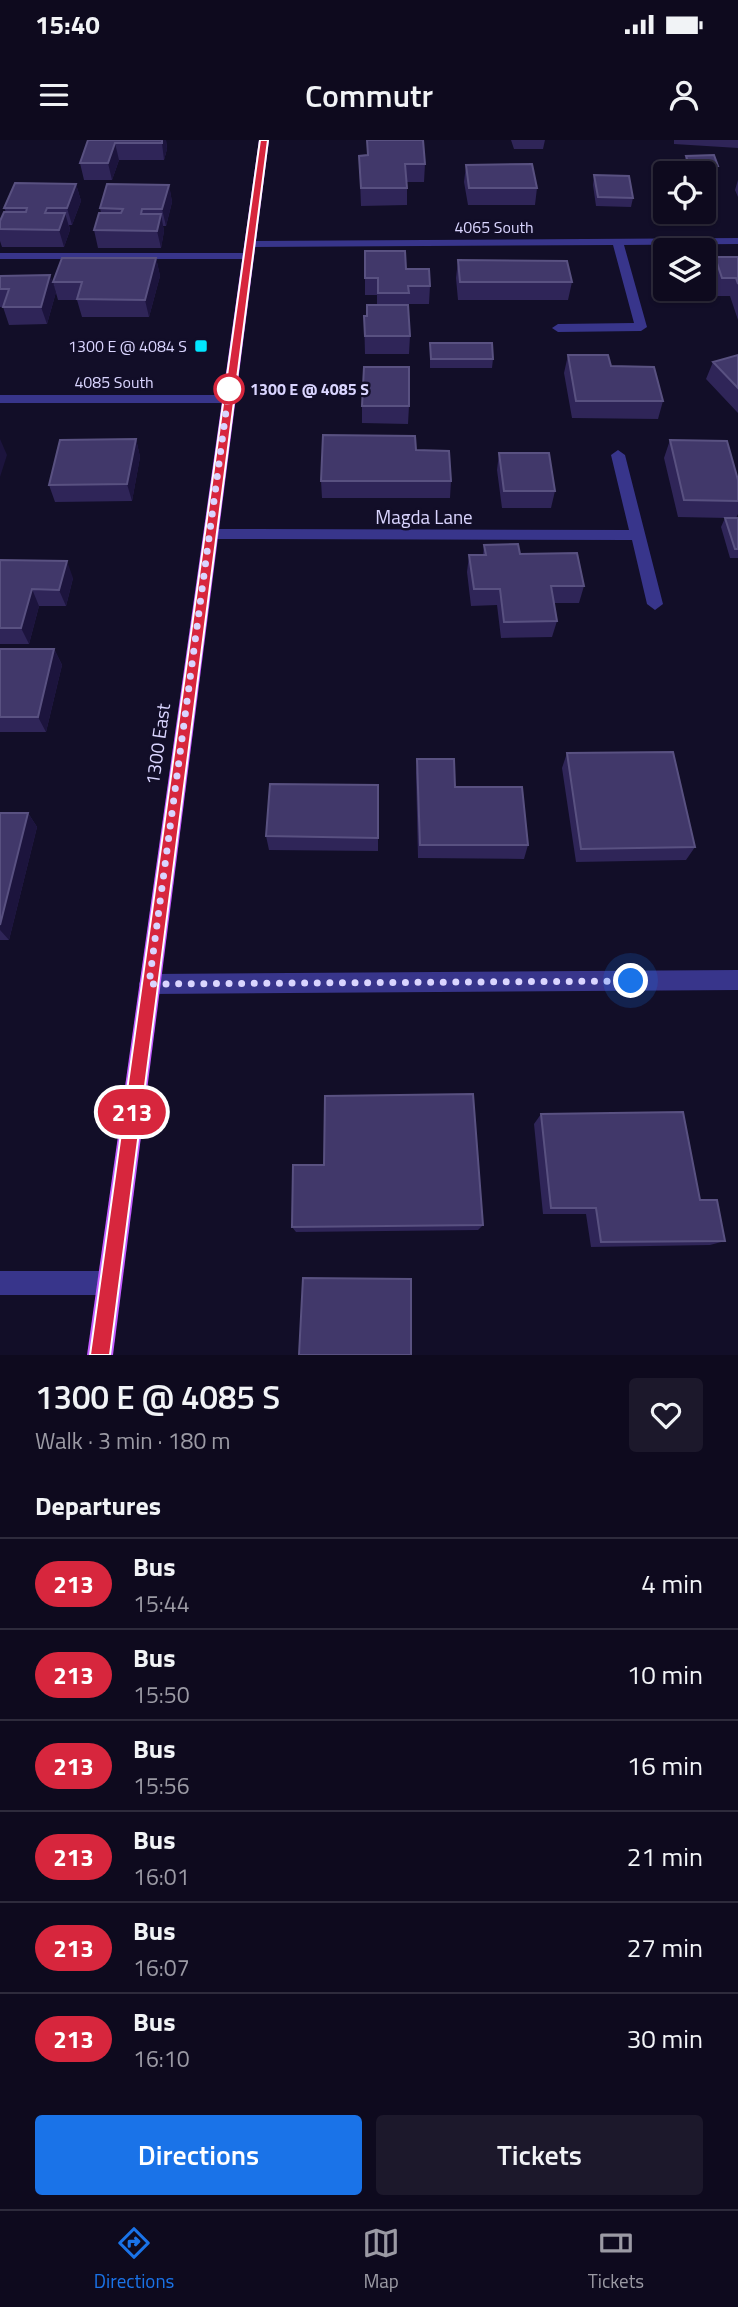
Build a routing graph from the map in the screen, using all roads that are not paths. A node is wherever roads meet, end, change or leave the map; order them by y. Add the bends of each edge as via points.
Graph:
1 (264, 140) edge
2 (738, 241) edge
3 (618, 242) junction
4 (250, 244) junction
5 (0, 256) edge
6 (248, 256) junction
7 (558, 328) dead end
8 (0, 399) edge
9 (228, 399) junction
10 (618, 455) dead end
11 (210, 534) junction
12 (638, 536) junction
13 (655, 604) dead end
14 (738, 980) edge
15 (149, 984) junction
16 (0, 1283) edge
17 (110, 1283) junction
18 (100, 1355) edge

1 - 4 main road, 1300 East
2 - 3 street, 4065 South
3 - 4 street, 4065 South
3 - 7 street via 641,327
4 - 6 main road, 1300 East
5 - 6 street
6 - 9 main road, 1300 East
8 - 9 street, 4085 South
9 - 11 main road, 1300 East
10 - 12 street
11 - 12 street, Magda Lane
11 - 15 main road, 1300 East
12 - 13 street
14 - 15 street
15 - 17 main road, 1300 East
16 - 17 street
17 - 18 main road, 1300 East

